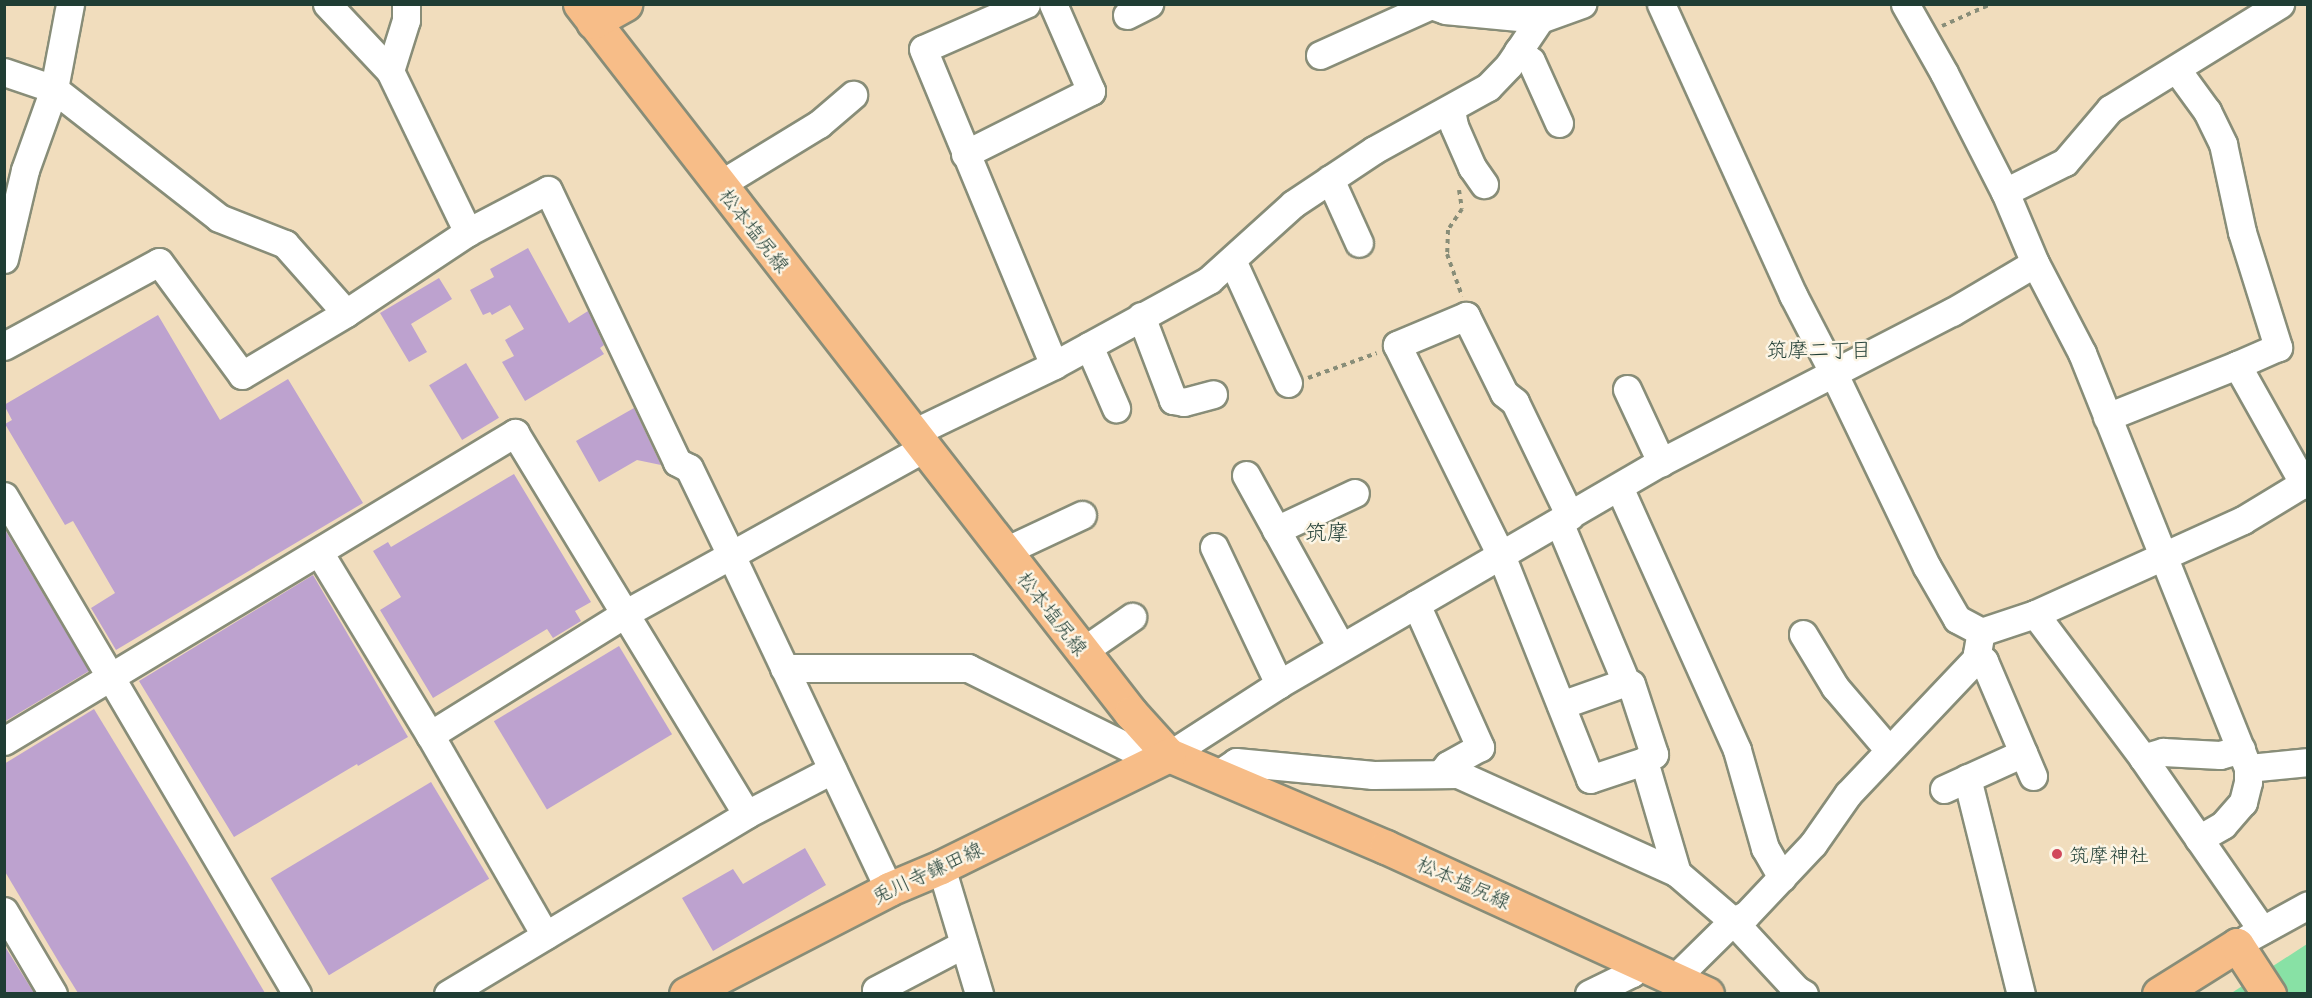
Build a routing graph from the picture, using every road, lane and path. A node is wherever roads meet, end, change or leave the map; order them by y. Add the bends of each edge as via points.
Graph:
1 (70, 4) edge
2 (327, 4) edge
3 (406, 4) edge
4 (625, 4) edge
5 (1026, 4) edge
6 (1053, 4) edge
7 (1582, 4) edge
8 (1661, 4) edge
9 (1905, 4) edge
10 (1991, 4) edge
11 (2280, 4) edge
12 (1429, 5) edge
13 (586, 13) edge
14 (1540, 19) junction
15 (1922, 35) junction
16 (1518, 51) junction
17 (1320, 55) dead end
18 (2177, 70) junction
19 (390, 71) junction
20 (4, 72) edge
21 (54, 89) junction
22 (853, 94) dead end
23 (1450, 110) junction
24 (1559, 123) dead end
25 (965, 154) junction
26 (30, 155) junction
27 (4, 162) edge
28 (1477, 174) joint
29 (1330, 179) junction
30 (719, 185) junction
31 (2005, 192) junction
32 (468, 232) junction
33 (1359, 243) dead end
34 (4, 259) edge
35 (1232, 260) junction
36 (2035, 263) junction
37 (346, 313) junction
38 (1141, 316) junction
39 (1466, 316) junction
40 (4, 345) edge
41 (1397, 345) junction
42 (1089, 346) junction
43 (1054, 365) junction
44 (2237, 365) junction
45 (1833, 372) junction
46 (1288, 383) joint
47 (1627, 389) dead end
48 (1213, 394) dead end
49 (1116, 408) dead end
50 (2107, 417) junction
51 (919, 440) junction
52 (1661, 462) junction
53 (1246, 476) dead end
54 (1619, 487) junction
55 (2304, 488) edge
56 (7, 504) edge
57 (1346, 505) dead end
58 (1082, 515) dead end
59 (1564, 519) junction
60 (1276, 530) junction
61 (1005, 551) junction
62 (319, 552) junction
63 (2162, 554) junction
64 (731, 555) junction
65 (1501, 555) junction
66 (1214, 562) dead end
67 (1416, 604) junction
68 (626, 614) junction
69 (2035, 614) junction
70 (1132, 617) dead end
71 (1803, 634) dead end
72 (1979, 643) junction
73 (1341, 647) junction
74 (1083, 651) junction
75 (784, 668) junction
76 (110, 677) junction
77 (1626, 682) junction
78 (1279, 684) junction
79 (1561, 705) junction
80 (430, 735) junction
81 (4, 741) edge
82 (1888, 749) junction
83 (1163, 758) junction
84 (2143, 758) junction
85 (2245, 758) junction
86 (1644, 761) junction
87 (2307, 762) edge
88 (832, 770) junction
89 (1440, 774) junction
90 (1217, 775) junction
91 (747, 814) junction
92 (2199, 838) junction
93 (941, 867) junction
94 (1677, 873) junction
95 (1782, 877) junction
96 (889, 889) junction
97 (2307, 905) edge
98 (4, 911) edge
99 (1733, 921) junction
100 (544, 935) junction
101 (964, 944) junction
102 (2250, 946) junction
103 (1639, 962) junction
104 (1675, 978) junction
105 (53, 993) edge
106 (297, 993) edge
107 (448, 993) edge
108 (686, 993) edge
109 (878, 993) edge
110 (979, 993) edge
111 (1588, 993) edge
112 (1707, 993) edge
113 (1804, 993) edge
114 (2021, 993) edge
115 (2159, 993) edge
116 (2269, 993) edge

1 - 21 street
2 - 19 street
3 - 19 street via 406,20
4 - 13 main road
5 - 25 street via 923,49
6 - 25 street via 1091,91
7 - 14 street
8 - 45 street via 1793,295
9 - 15 street
10 - 15 path
11 - 18 street
12 - 14 street
12 - 17 street
13 - 30 main road, 松本塩尻線
14 - 16 street
15 - 31 street
16 - 23 street via 1488,87
16 - 24 street via 1531,61
18 - 31 street via 2110,109 2064,162
18 - 44 street via 2207,111 2223,144 2242,232 2278,347
19 - 32 street
20 - 21 street
21 - 26 street
21 - 37 street via 219,218 285,244
22 - 30 street via 819,124
23 - 28 street
23 - 29 street via 1374,150
25 - 43 street
26 - 27 street
26 - 34 street
28 - 39 path via 1459,189 1462,209 1448,230 1447,254 1468,311
29 - 33 street
29 - 35 street via 1293,204
30 - 51 main road, 松本塩尻線
31 - 36 street
32 - 37 street
32 - 64 street via 548,190 677,462 689,468
35 - 38 street via 1209,280
35 - 46 street
36 - 45 street via 1952,312
36 - 50 street via 2082,353
37 - 40 street via 242,375 159,262
38 - 42 street
38 - 48 street via 1173,400 1184,402
39 - 41 street
39 - 59 street via 1504,393 1515,402
41 - 46 path
41 - 65 street
42 - 43 street
42 - 49 street
43 - 51 street
44 - 50 street
44 - 55 street
45 - 52 street
45 - 72 street via 1927,567 1957,619
47 - 52 street
50 - 63 street
51 - 61 main road, 松本塩尻線
51 - 64 street
52 - 54 street
53 - 60 street
54 - 59 street
54 - 95 street via 1737,750 1765,848
55 - 63 street via 2243,520
56 - 76 street
57 - 60 street
58 - 61 street
59 - 65 street
59 - 77 street
60 - 73 street
61 - 74 main road, 松本塩尻線
62 - 68 street via 515,433
62 - 76 street
62 - 80 street
63 - 69 street
63 - 85 street
64 - 68 street
64 - 75 street
65 - 67 street
65 - 79 street
66 - 78 street
67 - 73 street
67 - 89 street via 1480,747
68 - 80 street
68 - 91 street
69 - 72 street
69 - 84 street
70 - 74 street
71 - 82 street via 1835,687
72 - 82 street via 1976,659
72 - 114 street via 2028,764 1955,784 1999,878
73 - 78 street
74 - 83 main road, 松本塩尻線
75 - 83 street via 968,669
75 - 88 street
76 - 81 street
76 - 106 street
77 - 79 street
77 - 86 street via 1631,684 1654,754
78 - 83 street
79 - 86 street via 1590,779
80 - 100 street
82 - 95 street
83 - 90 main road, 松本塩尻線
83 - 93 main road, 兎川寺鎌田線
84 - 85 street via 2163,752
84 - 92 street
85 - 87 street
85 - 92 street via 2248,782 2242,802 2223,825
86 - 94 street
88 - 91 street
88 - 96 street
89 - 90 street via 1373,775 1236,762
89 - 94 street via 1458,774
90 - 103 main road, 松本塩尻線
91 - 100 street
92 - 102 street
93 - 96 main road, 兎川寺鎌田線
93 - 101 street
94 - 99 street
95 - 99 street via 1746,915
96 - 108 main road, 兎川寺鎌田線
97 - 102 street
98 - 105 street
99 - 104 street
99 - 113 street
100 - 107 street
101 - 109 street via 876,990
101 - 110 street
102 - 115 main road
102 - 116 main road
103 - 104 main road, 松本塩尻線
103 - 111 street via 1632,974
104 - 112 main road, 松本塩尻線

